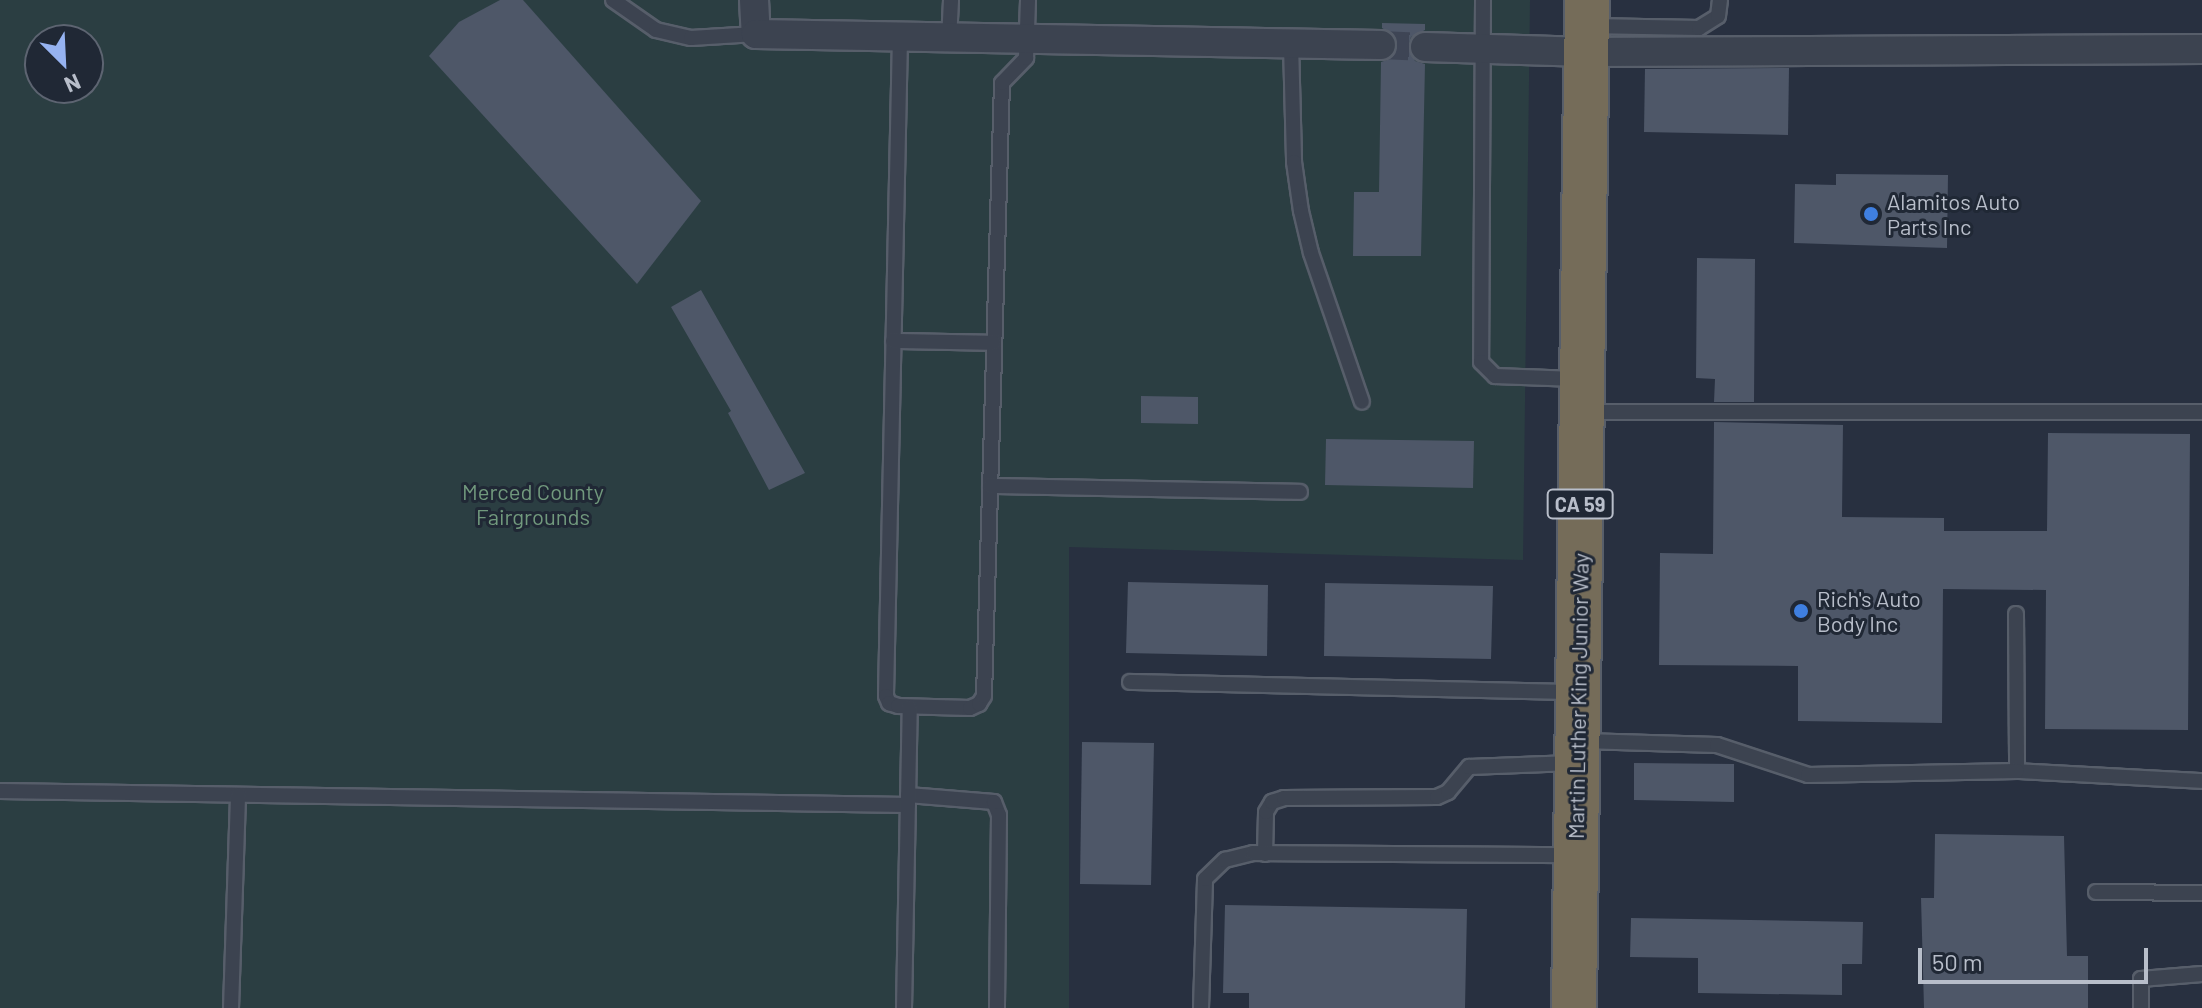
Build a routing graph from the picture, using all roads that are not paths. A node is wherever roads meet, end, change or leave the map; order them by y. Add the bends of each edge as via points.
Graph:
1 (613, 0) edge
2 (754, 0) edge
3 (951, 0) edge
4 (1028, 0) edge
5 (1483, 0) edge
6 (1720, 0) edge
7 (1587, 26) edge
8 (756, 34) junction
9 (900, 37) junction
10 (949, 40) junction
11 (1027, 40) junction
12 (1291, 44) junction
13 (1381, 45) tunnel mouth
14 (1425, 47) tunnel mouth
15 (2202, 49) edge
16 (1484, 51) junction
17 (893, 341) junction
18 (994, 343) junction
19 (1582, 396) junction
20 (1362, 402) dead end
21 (2202, 412) edge
22 (990, 486) junction
23 (1300, 492) dead end
24 (2016, 614) dead end
25 (1130, 682) dead end
26 (1577, 692) junction
27 (910, 707) junction
28 (1576, 752) junction
29 (2017, 771) junction
30 (2202, 781) edge
31 (0, 791) edge
32 (238, 795) junction
33 (908, 800) junction
34 (1265, 854) junction
35 (1576, 855) junction
36 (2096, 892) dead end
37 (2202, 893) edge
38 (2202, 974) edge
39 (231, 1008) edge
40 (904, 1008) edge
41 (997, 1008) edge
42 (1201, 1008) edge
43 (1574, 1008) edge
44 (2141, 1008) edge

1 - 8 lane via 668,33 691,38
2 - 8 street
3 - 10 lane
4 - 11 lane
5 - 16 lane
6 - 7 lane via 1718,16 1699,28
7 - 15 street
7 - 16 street
7 - 19 highway, Martin Luther King Junior Way / CA 59
8 - 9 street
9 - 10 street
9 - 17 lane
10 - 11 street
11 - 12 street
11 - 18 lane via 1026,58 1002,83
12 - 13 street
12 - 20 lane via 1294,162 1301,211
14 - 16 street
16 - 19 lane via 1481,362 1495,376
17 - 18 lane
17 - 27 lane via 886,696 889,703
18 - 22 lane
19 - 21 lane via 1672,412
19 - 26 highway, Martin Luther King Junior Way / CA 59
22 - 23 lane
22 - 27 lane via 984,696 970,708
24 - 29 lane
25 - 26 lane
26 - 28 highway, Martin Luther King Junior Way / CA 59
27 - 33 lane
28 - 29 lane via 1717,745 1808,775
28 - 34 lane via 1469,767 1437,797 1284,798 1272,802 1266,812
28 - 35 highway, Martin Luther King Junior Way / CA 59
29 - 30 lane
31 - 32 lane
32 - 33 lane
32 - 39 lane
33 - 40 lane
33 - 41 lane via 994,802 999,815
34 - 35 lane
34 - 42 lane via 1225,860 1205,879
35 - 43 highway, Martin Luther King Junior Way / CA 59
36 - 37 lane
38 - 44 lane via 2141,979

